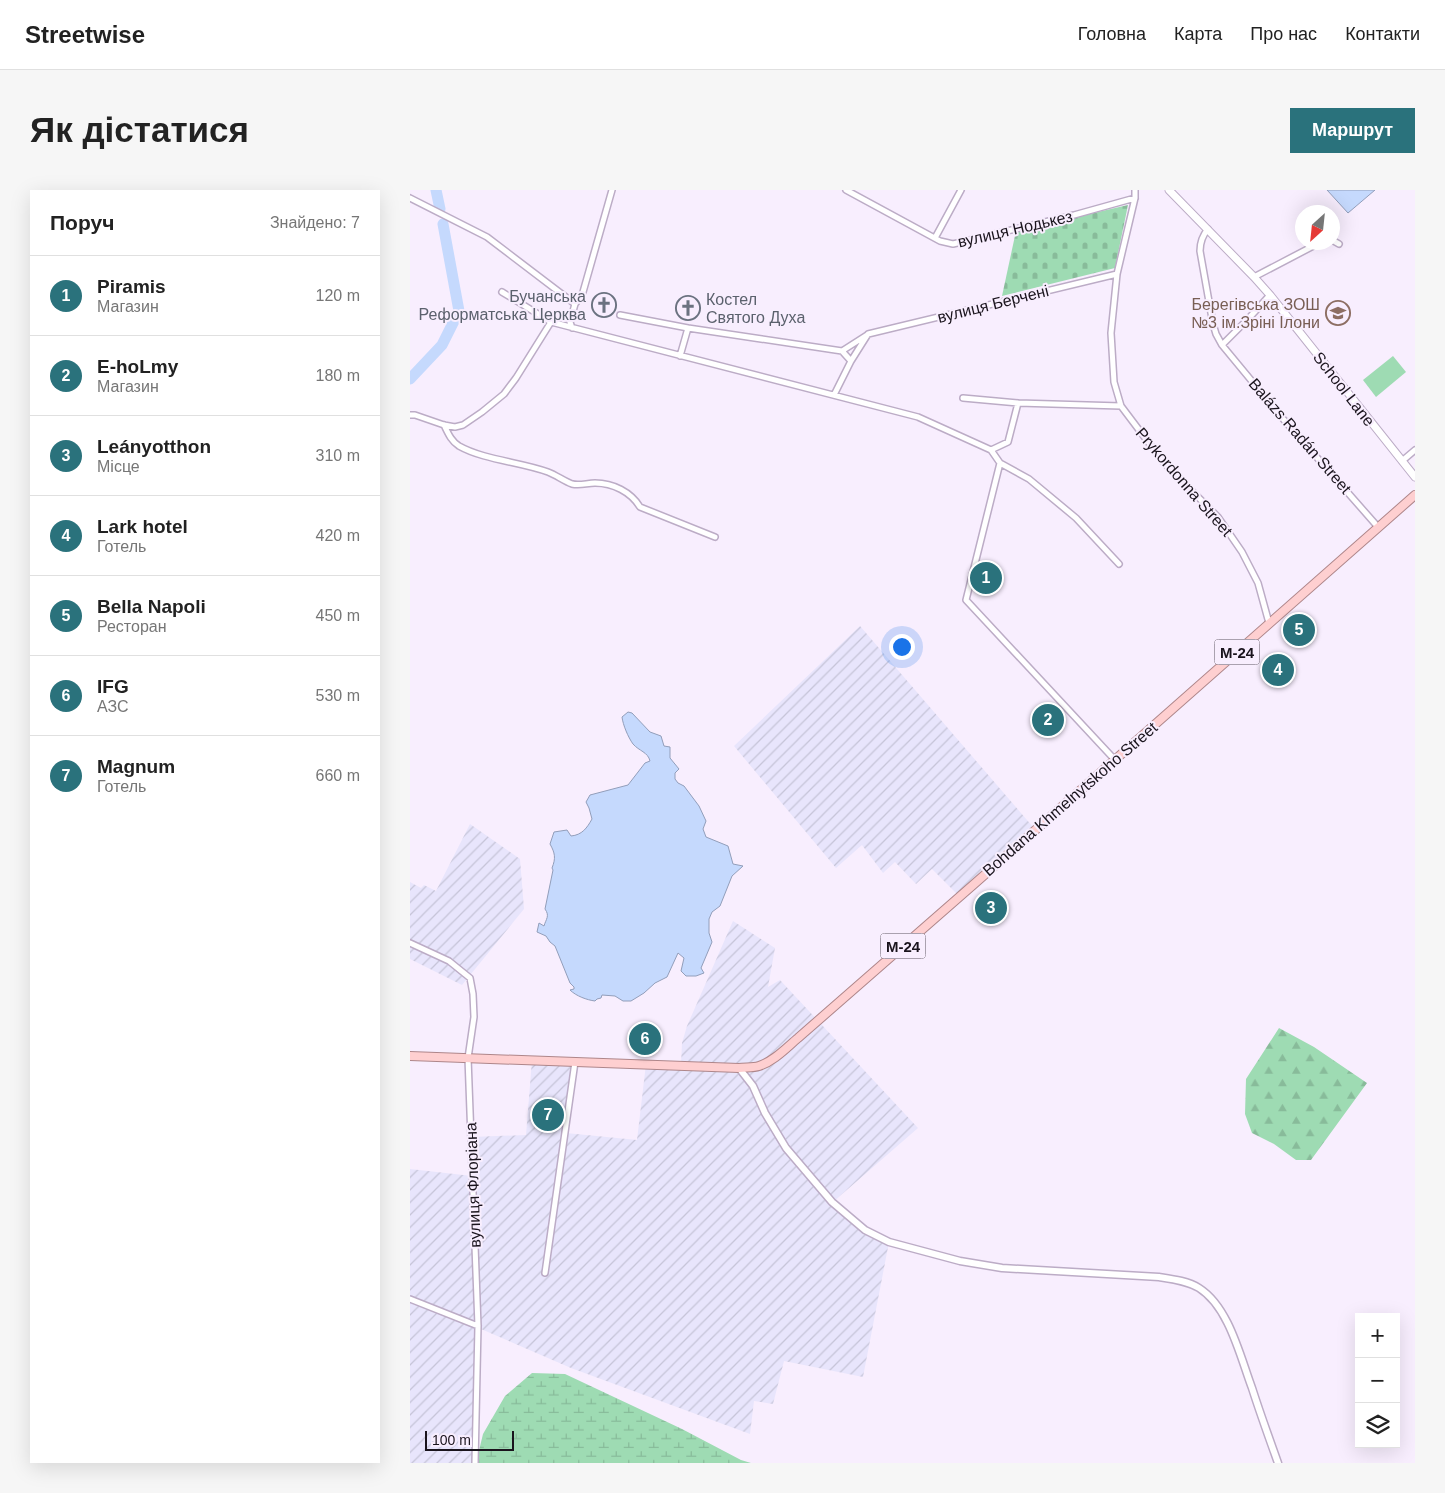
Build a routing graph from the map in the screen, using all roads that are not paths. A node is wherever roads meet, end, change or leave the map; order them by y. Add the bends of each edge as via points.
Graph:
1 (612, 190) edge
2 (846, 190) edge
3 (961, 190) edge
4 (1135, 190) edge
5 (1169, 190) edge
6 (410, 198) edge
7 (1135, 198) junction
8 (1208, 229) junction
9 (935, 238) junction
10 (1306, 250) edge
11 (1117, 274) junction
12 (1254, 277) junction
13 (502, 292) dead end
14 (1270, 295) junction
15 (575, 304) junction
16 (620, 314) dead end
17 (551, 322) junction
18 (573, 328) junction
19 (688, 328) junction
20 (868, 334) junction
21 (1222, 345) junction
22 (842, 351) junction
23 (680, 356) junction
24 (851, 362) junction
25 (834, 395) junction
26 (963, 398) dead end
27 (1018, 403) junction
28 (1120, 406) junction
29 (410, 415) edge
30 (444, 425) junction
31 (991, 450) junction
32 (1415, 450) edge
33 (1402, 461) junction
34 (1000, 463) junction
35 (1415, 477) edge
36 (1415, 495) edge
37 (1378, 527) junction
38 (715, 537) dead end
39 (1119, 564) dead end
40 (1269, 623) junction
41 (1115, 760) junction
42 (410, 942) edge
43 (410, 1056) edge
44 (468, 1058) junction
45 (576, 1062) junction
46 (739, 1068) junction
47 (546, 1273) dead end
48 (410, 1299) edge
49 (478, 1326) junction
50 (474, 1463) edge
51 (1278, 1463) edge

1 - 15 street via 583,292
2 - 9 street, вулиця Нодькез
3 - 9 street
4 - 7 street, Prykordonna Street
5 - 8 main road, School Lane
6 - 15 street via 487,237
7 - 9 street, вулиця Нодькез via 952,244
7 - 11 street, Prykordonna Street
8 - 12 main road, School Lane
8 - 21 street, Balázs Radán Street via 1200,251 1213,324
10 - 12 street
11 - 20 street, вулиця Берчені
11 - 28 street, Prykordonna Street via 1111,332 1114,382
12 - 14 main road, School Lane
13 - 17 street
14 - 21 street
14 - 33 main road, School Lane
15 - 18 street via 570,322
16 - 19 street
17 - 18 street
17 - 30 street via 504,394 463,425
18 - 23 street
19 - 22 street
19 - 23 street
20 - 22 street, вулиця Берчені
20 - 24 street
21 - 37 street, Balázs Radán Street
22 - 24 street
23 - 25 street
24 - 25 street
25 - 31 street via 918,417
26 - 27 street
27 - 28 street
27 - 31 street via 1008,442
28 - 40 street, Prykordonna Street via 1164,463 1218,517 1258,583
29 - 30 street
30 - 38 street via 452,440 471,452 548,472 573,484 596,483 623,489 640,506
31 - 34 street
32 - 33 street
33 - 35 main road, School Lane
34 - 39 street via 1029,479 1076,518
34 - 41 street via 966,600
36 - 37 highway, Bohdana Khmelnytskoho Street / М-24
37 - 40 highway, Bohdana Khmelnytskoho Street / М-24
40 - 41 highway, Bohdana Khmelnytskoho Street / М-24
41 - 46 highway, Bohdana Khmelnytskoho Street / М-24 via 776,1056 758,1066
42 - 44 street, вулиця Флоріана via 448,961 470,978 474,1017
43 - 44 highway, Bohdana Khmelnytskoho Street / М-24
44 - 45 highway, Bohdana Khmelnytskoho Street / М-24
44 - 49 street, вулиця Флоріана
45 - 46 highway, Bohdana Khmelnytskoho Street / М-24
45 - 47 street
46 - 51 street via 753,1086 786,1148 832,1202 865,1230 889,1242 960,1261 1002,1268 1159,1277 1198,1288 1212,1298 1231,1332
48 - 49 street
49 - 50 street, вулиця Флоріана

